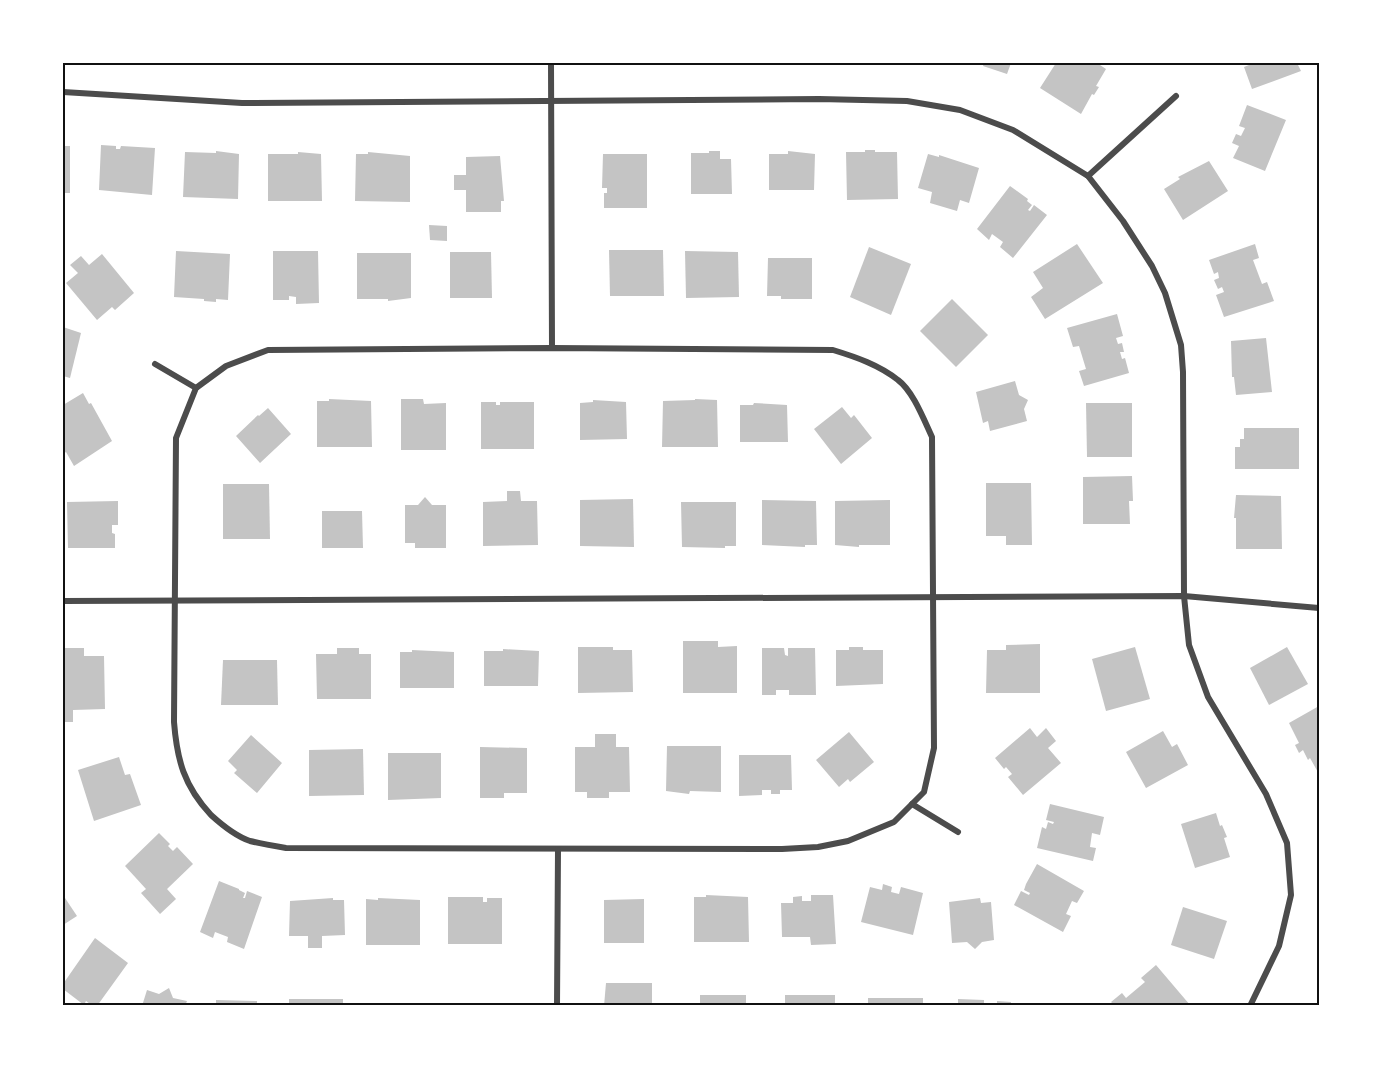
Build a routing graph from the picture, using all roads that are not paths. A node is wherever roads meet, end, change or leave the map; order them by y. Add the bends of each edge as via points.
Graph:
1 (551, 63) edge
2 (63, 92) edge
3 (1176, 96) dead end
4 (552, 102) junction
5 (1088, 176) junction
6 (552, 348) junction
7 (155, 364) dead end
8 (196, 388) junction
9 (1184, 596) junction
10 (933, 598) junction
11 (63, 601) edge
12 (174, 601) junction
13 (1319, 608) edge
14 (912, 804) junction
15 (958, 832) dead end
16 (558, 850) junction
17 (557, 1006) edge
18 (1250, 1006) edge

1 - 4 street
2 - 4 street via 242,103
3 - 5 street
4 - 5 street via 907,101 960,110 1013,130
4 - 6 street
5 - 9 street via 1152,266 1165,293 1180,345
6 - 8 street via 268,350 226,366
6 - 10 street via 833,350 867,361 900,381 932,437
7 - 8 street
8 - 12 street via 176,438
9 - 10 street
9 - 13 street
9 - 18 street via 1189,645 1197,672 1266,794 1287,843 1291,895 1279,946
10 - 12 street
10 - 14 street via 934,748 924,792
11 - 12 street
12 - 16 street via 176,745 196,799 222,826 248,840 286,848
14 - 15 street
14 - 16 street via 894,822 873,832 818,847
16 - 17 street

